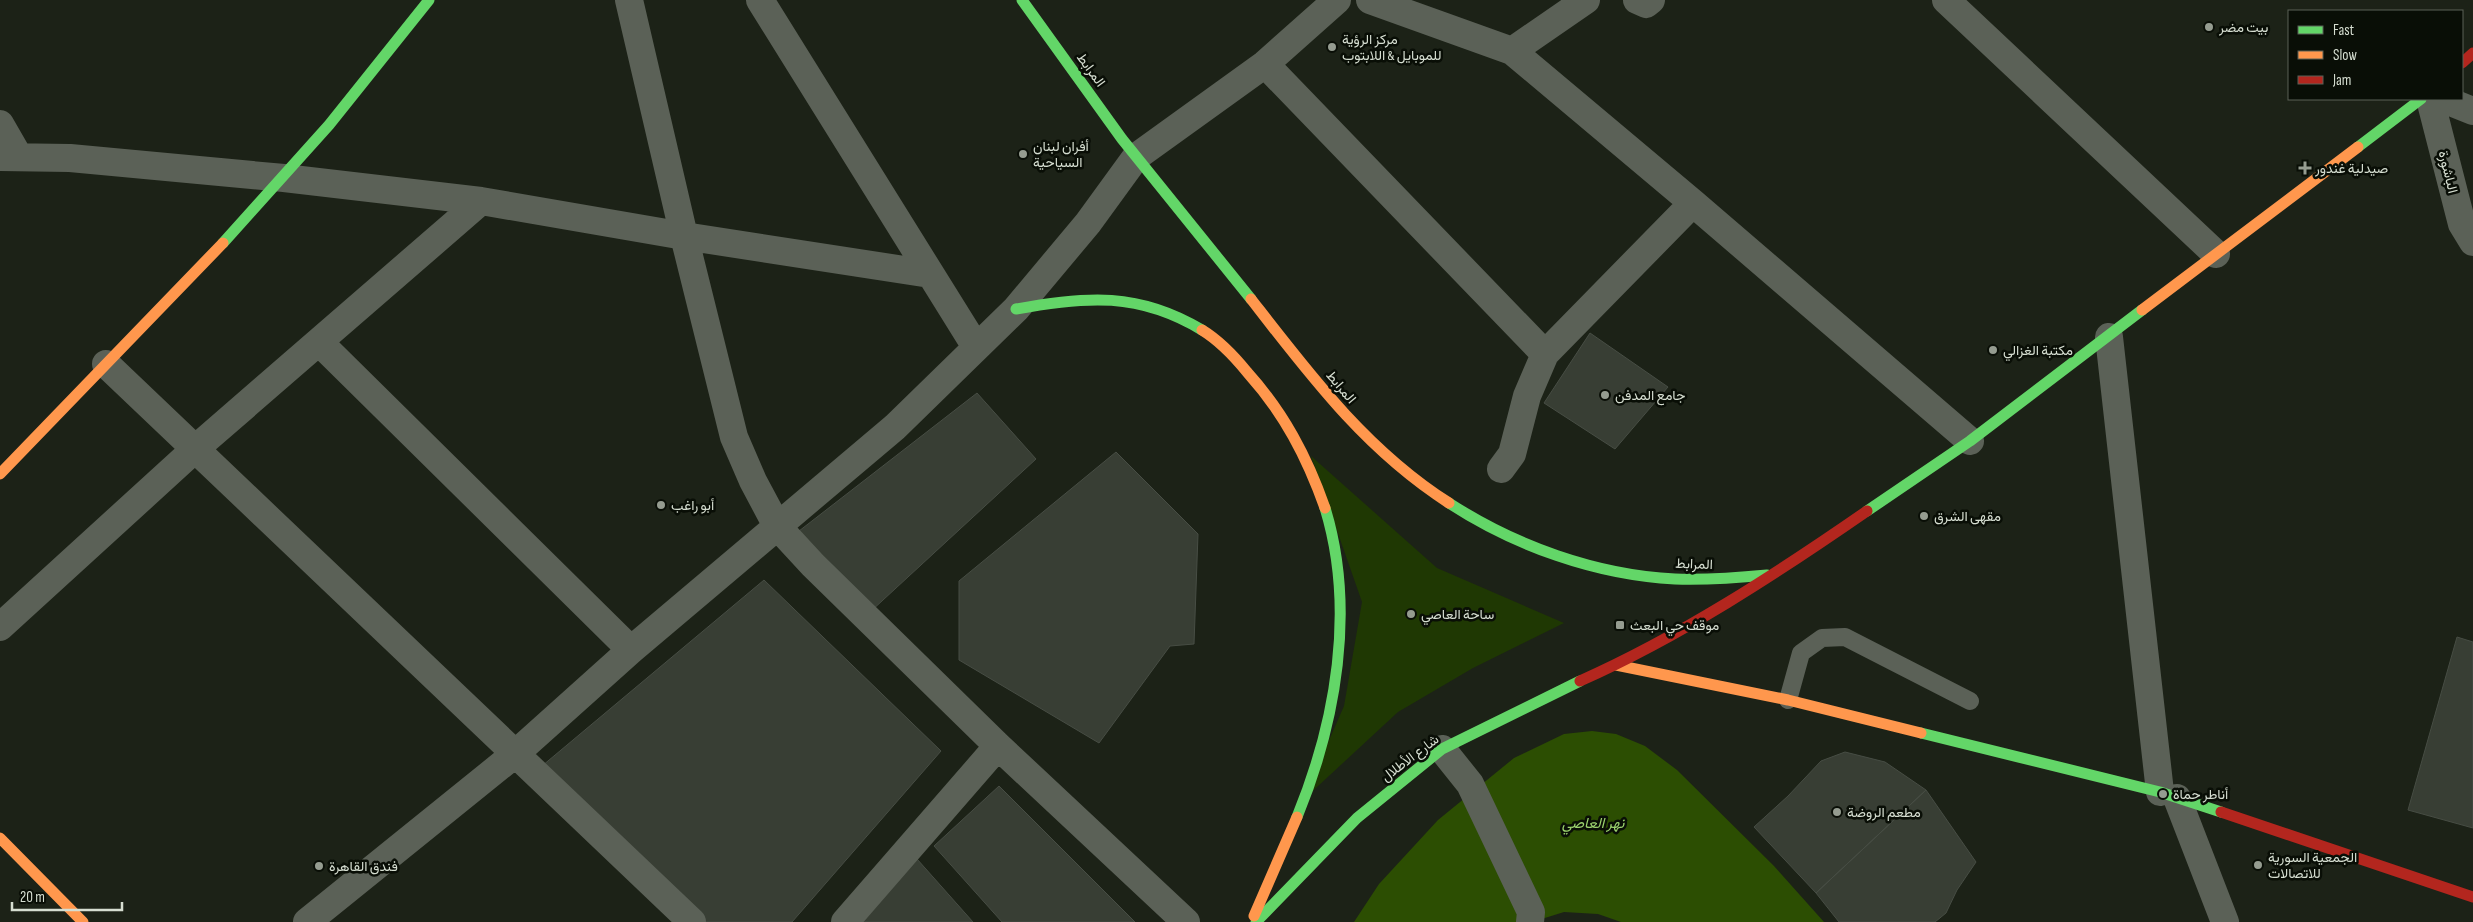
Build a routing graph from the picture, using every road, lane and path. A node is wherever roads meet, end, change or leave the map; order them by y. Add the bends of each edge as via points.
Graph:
1 (429, 0) edge
2 (629, 0) edge
3 (760, 0) edge
4 (1022, 0) edge
5 (1337, 0) edge
6 (1370, 0) edge
7 (1586, 0) edge
8 (1637, 0) edge
9 (1651, 0) edge
10 (1946, 0) edge
11 (1512, 51) junction
12 (2473, 53) edge
13 (2463, 63) edge
14 (1264, 64) junction
15 (2420, 100) edge
16 (2430, 100) edge
17 (2445, 100) edge
18 (2473, 111) edge
19 (0, 124) edge
20 (10, 157) edge
21 (1136, 157) junction
22 (284, 178) junction
23 (482, 202) junction
24 (1693, 203) junction
25 (684, 236) junction
26 (2473, 242) edge
27 (2216, 254) junction
28 (930, 274) junction
29 (1016, 310) junction
30 (2109, 337) junction
31 (320, 343) junction
32 (976, 348) junction
33 (1545, 354) junction
34 (106, 364) junction
35 (1970, 441) junction
36 (195, 449) junction
37 (1501, 469) dead end
38 (0, 474) edge
39 (777, 526) junction
40 (1775, 575) junction
41 (0, 627) edge
42 (631, 650) junction
43 (1616, 665) junction
44 (1788, 700) junction
45 (1970, 701) dead end
46 (998, 746) junction
47 (1442, 749) junction
48 (515, 754) junction
49 (2168, 795) junction
50 (0, 838) edge
51 (2473, 897) edge
52 (83, 922) edge
53 (307, 922) edge
54 (692, 922) edge
55 (845, 922) edge
56 (1186, 922) edge
57 (1251, 922) edge
58 (1256, 922) edge
59 (1530, 922) edge
60 (2225, 922) edge

1 - 22 main road via 396,45
2 - 25 street
3 - 28 street
4 - 21 main road, المرابط
5 - 14 street
6 - 11 street
7 - 11 street
8 - 9 street via 1646,4
10 - 27 street
11 - 24 street
12 - 13 main road
14 - 21 street
14 - 33 street
15 - 27 main road, شارع الأطلال
16 - 26 street, الباشورة via 2462,224
17 - 18 street
19 - 20 street
20 - 22 street via 70,158
21 - 29 street via 1088,223
21 - 40 main road, المرابط via 1363,435 1405,474 1451,506 1500,533 1543,551 1606,569 1662,578
22 - 23 street
22 - 34 main road
23 - 25 street
23 - 31 street
24 - 33 street
24 - 35 street
25 - 28 street
25 - 39 street via 734,437 752,481
27 - 30 main road, شارع الأطلال
28 - 32 street
29 - 32 street
29 - 57 main road via 1070,299 1128,301 1171,314 1214,338 1250,373 1281,410 1309,460 1327,514 1337,572 1339,629 1335,687 1324,744 1306,799
30 - 35 main road, شارع الأطلال
30 - 49 street
31 - 36 street
31 - 42 street
32 - 39 street via 895,427
33 - 37 street via 1528,396 1512,454
34 - 36 street
34 - 38 main road
35 - 40 main road, شارع الأطلال
36 - 41 street
36 - 48 street
39 - 42 street
39 - 46 street
40 - 43 main road, شارع الأطلال
42 - 48 street
43 - 44 main road
43 - 47 main road, شارع الأطلال
44 - 45 lane via 1801,653 1822,638 1845,637
44 - 49 main road
46 - 55 street
46 - 56 street
47 - 58 main road, شارع الأطلال via 1357,818
47 - 59 street via 1470,784 1531,912
48 - 53 street
48 - 54 street
49 - 51 main road
49 - 60 street
50 - 52 main road

